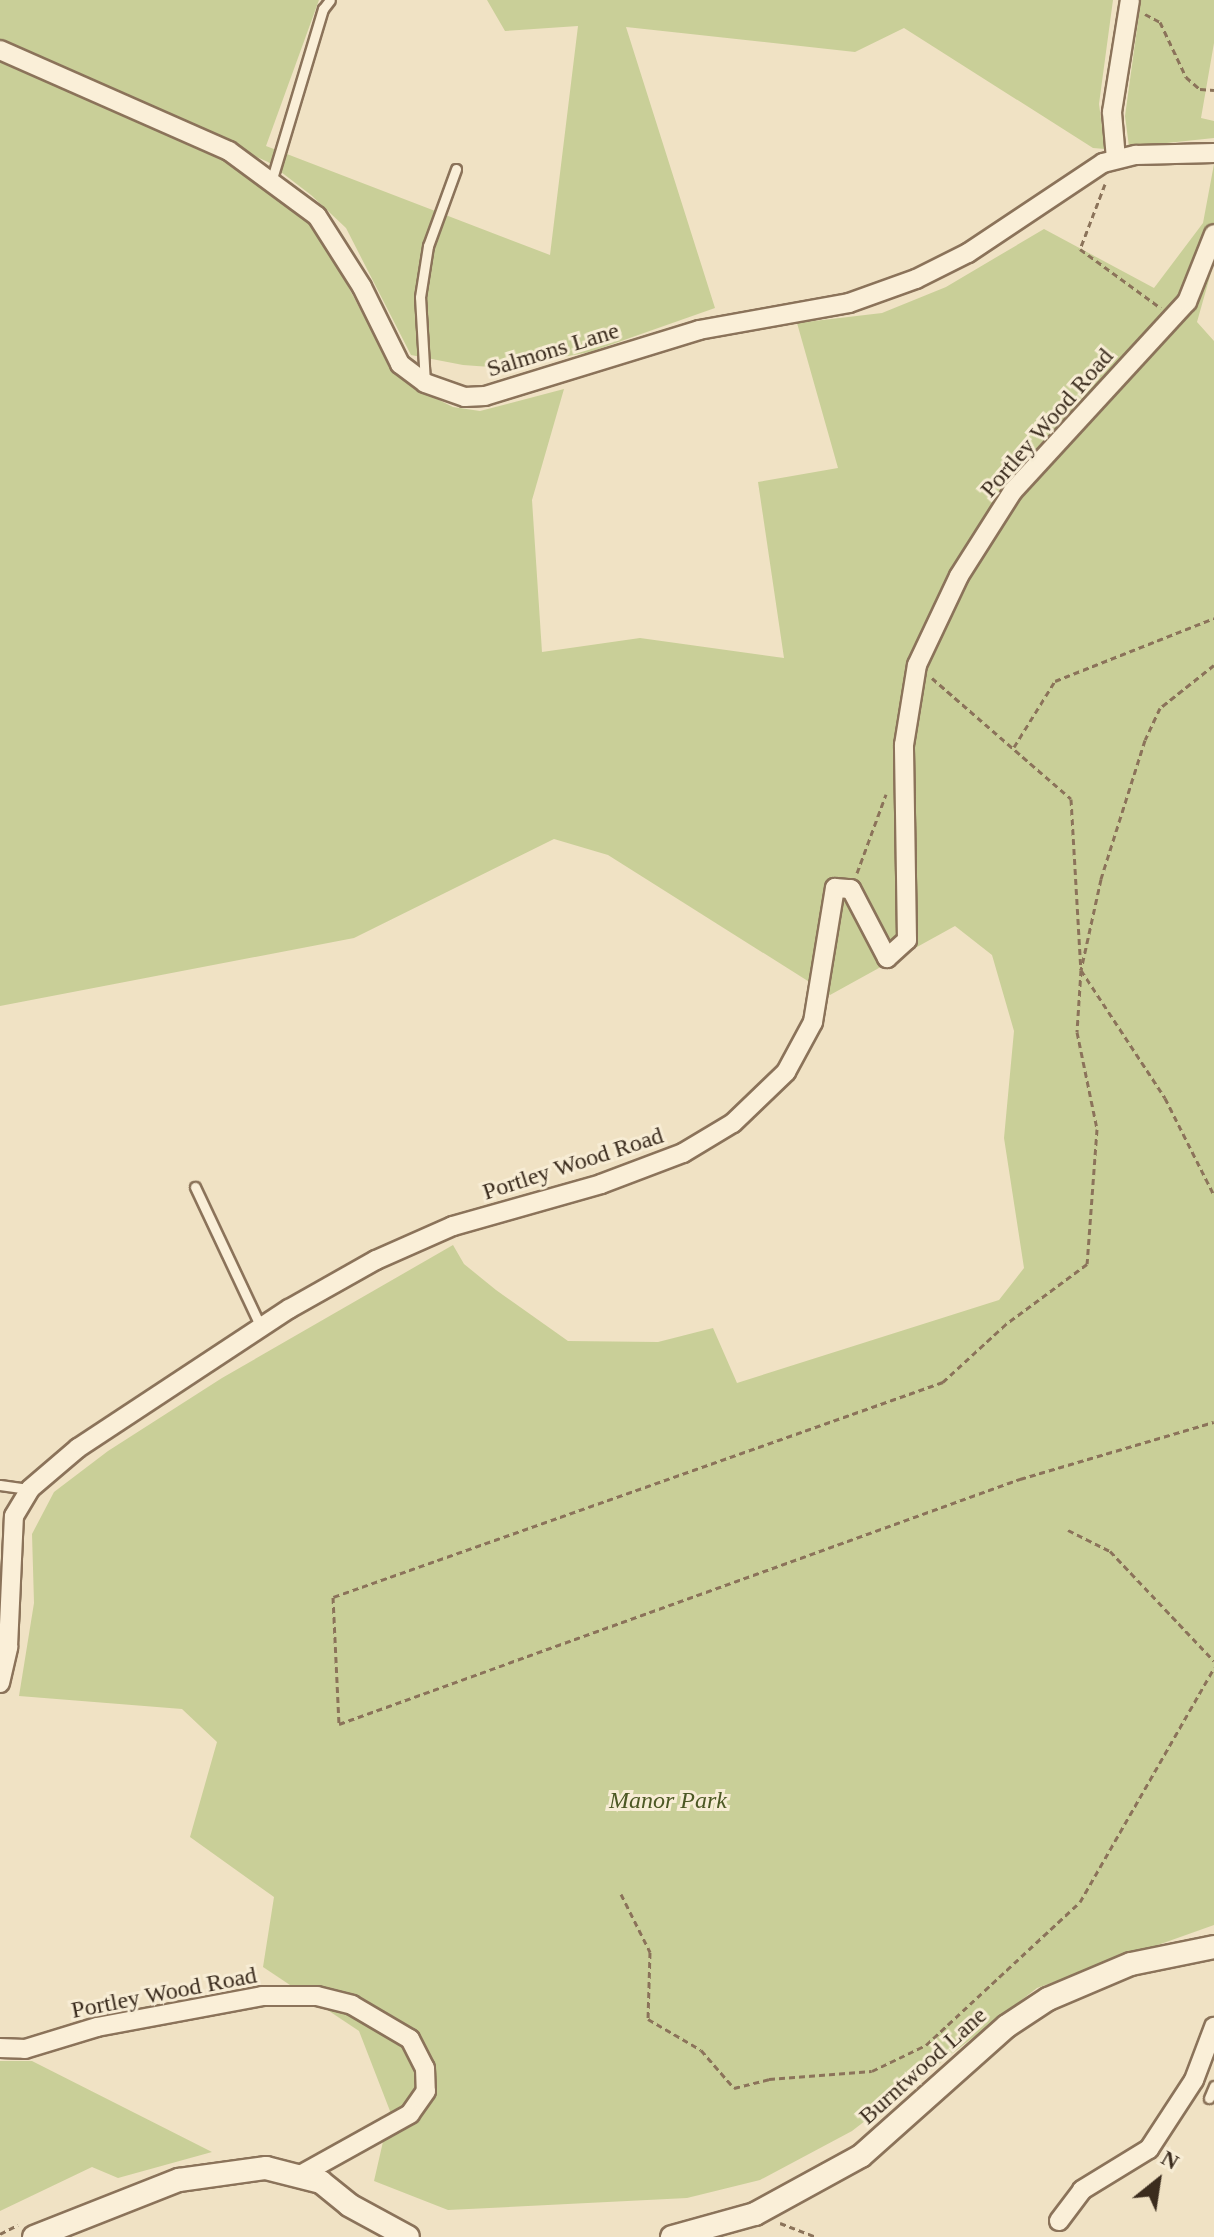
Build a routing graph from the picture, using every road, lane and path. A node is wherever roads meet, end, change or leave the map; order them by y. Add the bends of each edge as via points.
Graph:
1 (330, 0) edge
2 (1130, 5) edge
3 (0, 50) edge
4 (1214, 90) edge
5 (1214, 153) edge
6 (1116, 159) junction
7 (456, 169) dead end
8 (271, 182) junction
9 (1105, 184) dead end
10 (1214, 234) edge
11 (1173, 317) junction
12 (425, 383) junction
13 (1214, 618) edge
14 (917, 665) junction
15 (1214, 665) edge
16 (1014, 747) junction
17 (888, 789) dead end
18 (851, 889) junction
19 (1081, 970) junction
20 (195, 1187) dead end
21 (1214, 1195) edge
22 (261, 1327) junction
23 (1214, 1422) edge
24 (0, 1485) edge
25 (30, 1489) junction
26 (1068, 1530) dead end
27 (1214, 1661) edge
28 (1214, 1668) edge
29 (0, 1683) edge
30 (621, 1894) dead end
31 (1214, 1947) edge
32 (1214, 2027) edge
33 (0, 2048) edge
34 (1214, 2086) edge
35 (1209, 2098) dead end
36 (302, 2174) junction
37 (755, 2214) junction
38 (1059, 2221) dead end
39 (34, 2237) edge
40 (408, 2237) edge
41 (672, 2237) edge
42 (817, 2237) edge

1 - 8 lane
2 - 4 path via 1160,22 1186,77 1200,89
2 - 6 street via 1112,112
3 - 8 street, Salmons Lane via 229,151
5 - 6 street, Salmons Lane
6 - 12 street, Salmons Lane via 1070,181 968,253 849,303 699,330 485,396 465,397
7 - 12 lane via 428,246 420,297
8 - 12 street, Salmons Lane via 328,229 400,364
9 - 11 path via 1080,249
10 - 11 street, Portley Wood Road via 1187,302
11 - 14 street, Portley Wood Road via 1013,491 959,576
13 - 16 path via 1055,681
14 - 16 path
14 - 18 street, Portley Wood Road via 904,745 907,940 887,958
15 - 19 path via 1160,708 1145,740 1101,879
16 - 19 path via 1071,799
17 - 18 path
18 - 22 street, Portley Wood Road via 835,888 813,1022 786,1072 733,1123 683,1153 601,1184 453,1226 376,1260
19 - 21 path via 1165,1098
19 - 23 path via 1077,1032 1097,1129 1087,1264 1006,1324 943,1382 333,1597 339,1724 1020,1479
20 - 22 lane
22 - 25 street, Portley Wood Road via 78,1448
24 - 25 lane
25 - 29 street, Portley Wood Road via 14,1516 8,1647
26 - 27 path via 1110,1551
28 - 30 path via 1080,1902 926,2045 872,2071 769,2079 734,2088 701,2050 648,2019 650,1952
31 - 37 street, Burntwood Lane via 1131,1964 1048,1999 1007,2026 861,2156
32 - 38 street via 1194,2080 1149,2149 1082,2190
33 - 36 street, Portley Wood Road via 25,2049 97,2027 262,1996 317,1996 352,2005 410,2039 425,2068 426,2091 410,2114
34 - 35 lane
36 - 39 street via 225,2170 179,2180
36 - 40 street
37 - 41 street, Burntwood Lane
37 - 42 path

